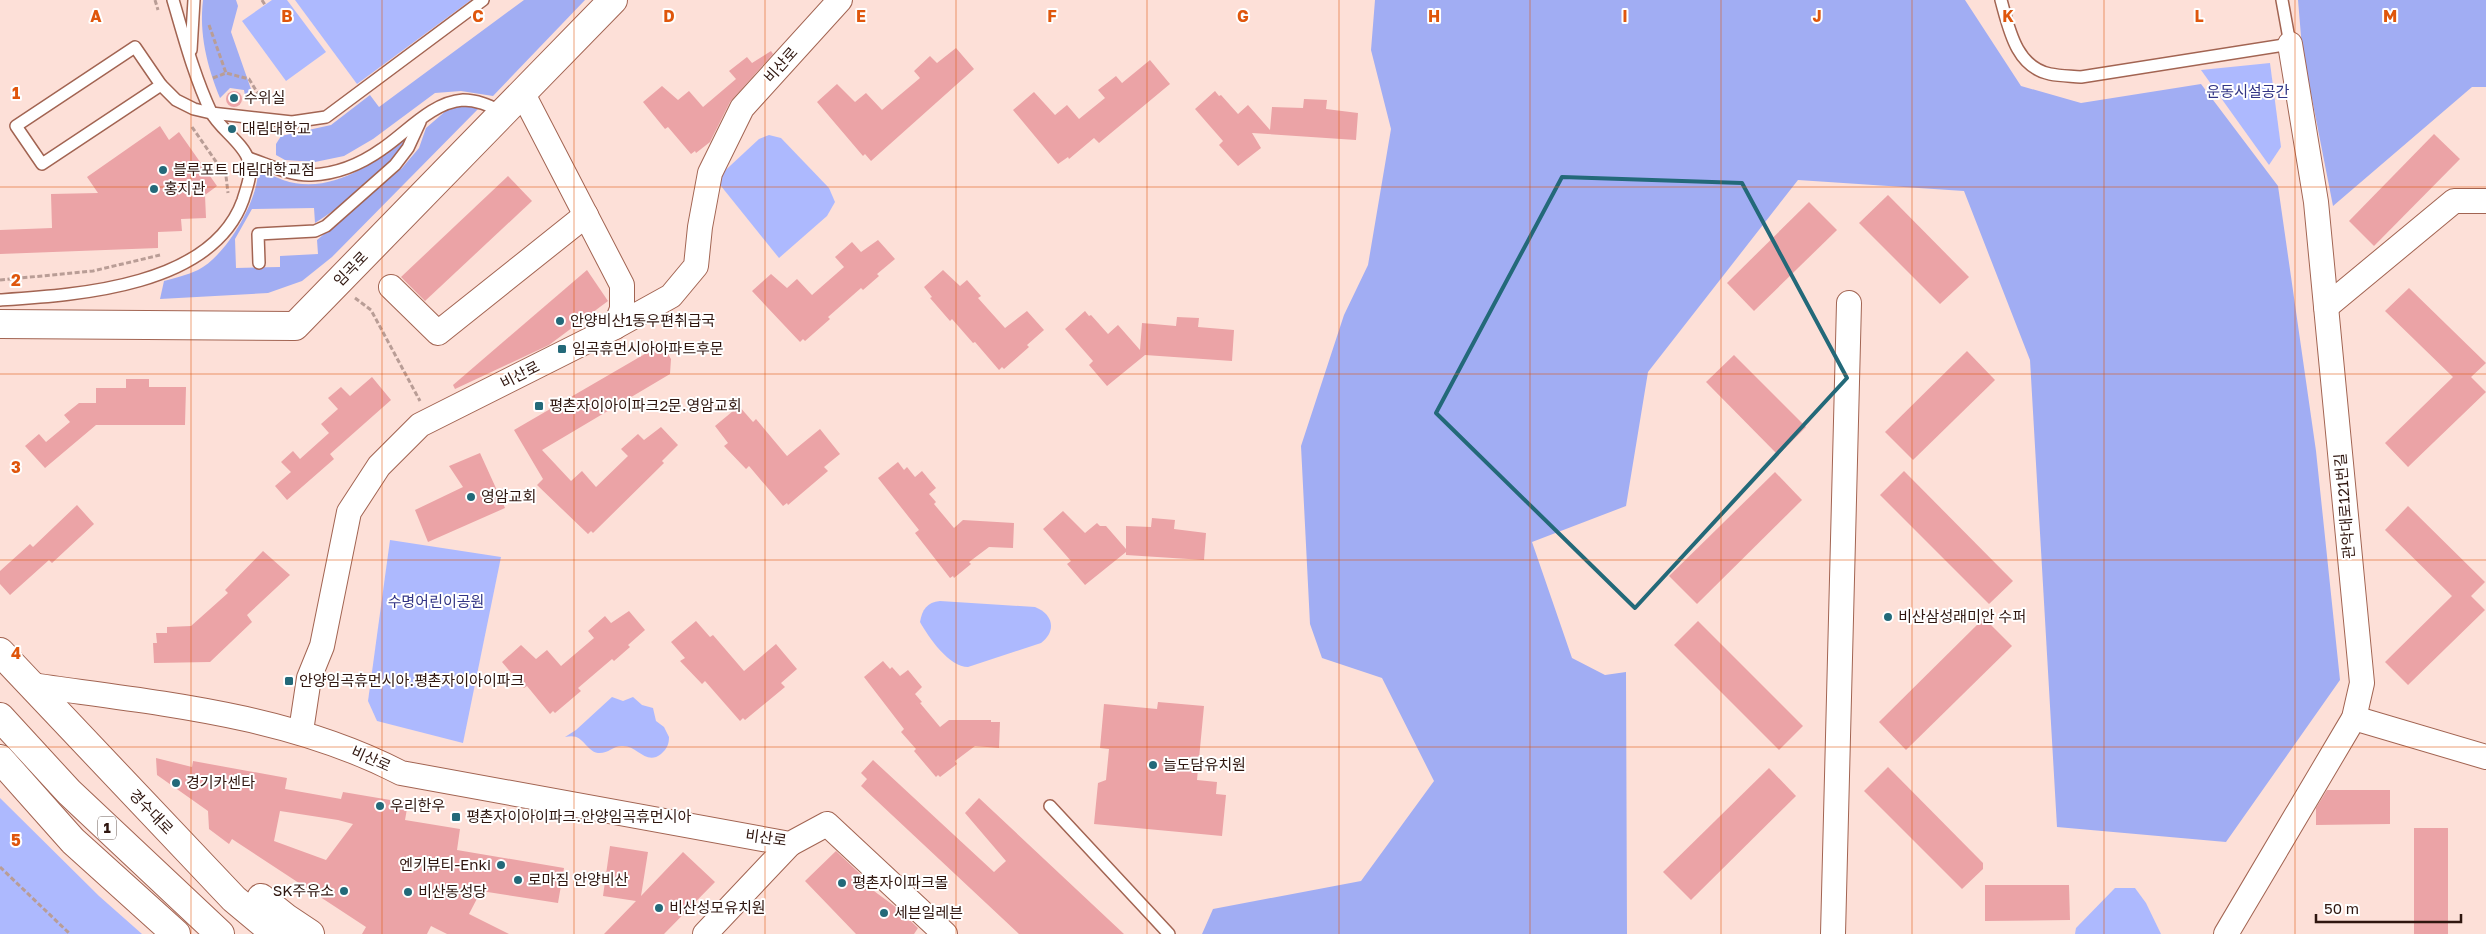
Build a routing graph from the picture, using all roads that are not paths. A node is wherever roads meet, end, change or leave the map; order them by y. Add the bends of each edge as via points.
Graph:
1 (173, 0) edge
2 (194, 0) edge
3 (483, 0) edge
4 (613, 0) edge
5 (840, 0) edge
6 (2001, 0) edge
7 (2282, 0) edge
8 (2290, 44) junction
9 (191, 59) junction
10 (161, 85) junction
11 (524, 94) junction
12 (212, 113) junction
13 (504, 113) junction
14 (420, 120) junction
15 (248, 158) junction
16 (2486, 201) edge
17 (586, 215) junction
18 (259, 263) dead end
19 (391, 287) dead end
20 (0, 300) edge
21 (1849, 303) dead end
22 (2326, 307) junction
23 (0, 324) edge
24 (615, 327) junction
25 (0, 652) edge
26 (31, 685) junction
27 (0, 717) edge
28 (2354, 718) junction
29 (300, 731) junction
30 (2486, 757) edge
31 (0, 759) edge
32 (125, 785) junction
33 (1050, 806) dead end
34 (790, 844) junction
35 (176, 934) edge
36 (220, 934) edge
37 (276, 934) edge
38 (310, 934) edge
39 (705, 934) edge
40 (945, 934) edge
41 (1169, 934) edge
42 (1833, 934) edge
43 (2226, 934) edge

1 - 9 lane
2 - 9 lane
3 - 12 lane via 326,117 292,122
4 - 11 main road, 임곡로
5 - 24 street, 비산로 via 742,108 729,130 710,173 696,266 671,296
6 - 8 lane via 2023,60 2048,74 2081,77
7 - 8 lane
8 - 22 street, 관악대로121번길 via 2316,202
9 - 12 lane
10 - 10 lane via 135,47 16,126 42,164
10 - 12 lane via 176,100
11 - 13 main road, 임곡로
11 - 17 street
12 - 15 lane
13 - 14 lane via 477,101 462,100 446,104
13 - 23 main road, 임곡로 via 295,326
14 - 15 lane via 381,150 354,165 326,174 308,176
14 - 18 lane via 408,148 395,165 326,226 315,232 258,234
15 - 20 lane via 251,176 239,210 216,240 182,265 134,282 64,296
16 - 22 street via 2454,202
17 - 19 street via 438,333
17 - 24 street via 622,285 622,309
21 - 42 street
22 - 28 street, 관악대로121번길 via 2362,683
24 - 29 street, 비산로 via 420,425 378,466 350,512 322,646 308,678
25 - 26 main road, 경수대로
26 - 29 street via 207,710
26 - 32 main road, 경수대로
27 - 36 main road, 1 via 69,792
28 - 30 street
28 - 43 street, 관악대로121번길
29 - 34 street, 비산로 via 366,755 402,773
31 - 35 main road via 73,841
32 - 37 main road, 경수대로 via 234,899
32 - 38 main road via 286,918
33 - 41 lane
34 - 39 street
34 - 40 street, 비산로 via 827,824

